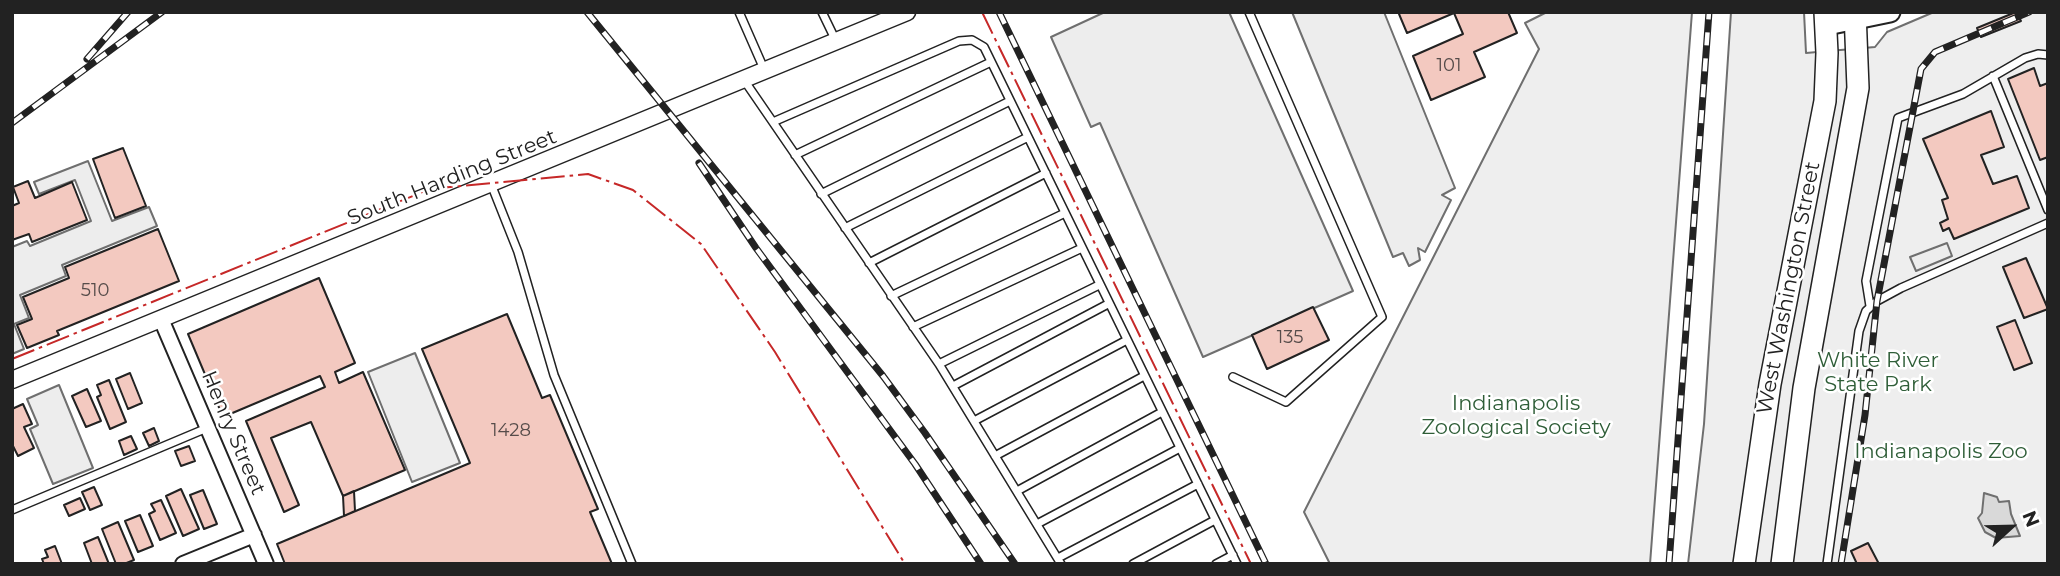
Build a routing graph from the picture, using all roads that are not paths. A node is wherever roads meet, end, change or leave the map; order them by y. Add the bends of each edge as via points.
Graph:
1 (739, 12) edge
2 (822, 12) edge
3 (907, 12) edge
4 (1249, 12) edge
5 (1890, 12) edge
6 (1855, 16) edge
7 (1826, 19) edge
8 (836, 41) junction
9 (2048, 55) edge
10 (991, 62) junction
11 (765, 70) junction
12 (1993, 76) junction
13 (743, 79) junction
14 (1010, 101) junction
15 (773, 122) junction
16 (1028, 137) junction
17 (795, 155) junction
18 (1046, 173) junction
19 (491, 184) junction
20 (821, 194) junction
21 (2048, 210) edge
22 (1065, 213) junction
23 (2048, 223) edge
24 (845, 228) junction
25 (1082, 248) junction
26 (869, 263) junction
27 (1099, 285) junction
28 (891, 296) junction
29 (1108, 304) junction
30 (1871, 306) junction
31 (161, 319) junction
32 (913, 327) junction
33 (1126, 340) junction
34 (939, 364) junction
35 (1144, 376) junction
36 (1233, 377) dead end
37 (12, 380) edge
38 (953, 386) junction
39 (1162, 412) junction
40 (974, 421) junction
41 (208, 428) junction
42 (1180, 449) junction
43 (995, 456) junction
44 (1198, 484) junction
45 (1017, 491) junction
46 (12, 510) edge
47 (1215, 520) junction
48 (1037, 524) junction
49 (254, 535) junction
50 (1233, 555) junction
51 (1059, 561) edge
52 (183, 564) edge
53 (266, 564) edge
54 (632, 564) edge
55 (1133, 564) edge
56 (1216, 564) edge
57 (1237, 564) edge
58 (1744, 564) edge
59 (1782, 564) edge
60 (1827, 564) edge

1 - 11 lane
2 - 8 lane
3 - 8 street, South Harding Street
4 - 36 lane via 1382,317 1286,402
5 - 6 main road
6 - 7 main road
6 - 59 main road, West Washington Street via 1858,88 1804,388
7 - 58 main road, West Washington Street via 1825,101 1770,384
8 - 11 street, South Harding Street
9 - 12 lane via 2025,58
10 - 14 lane
10 - 15 lane via 984,47 972,40 959,41
10 - 17 lane
11 - 13 street, South Harding Street
12 - 21 lane
12 - 30 lane via 1964,94 1896,122 1866,281
13 - 15 lane
13 - 19 street, South Harding Street
14 - 16 lane
14 - 20 lane
15 - 17 lane
16 - 18 lane
16 - 24 lane
17 - 20 lane
18 - 22 lane
18 - 26 lane
19 - 31 street, South Harding Street
19 - 54 lane via 518,252 554,375
20 - 24 lane
22 - 25 lane
22 - 28 lane
23 - 30 lane via 1950,265
24 - 26 lane
25 - 27 lane
25 - 32 lane
26 - 28 lane
27 - 29 lane
27 - 34 lane
28 - 32 lane
29 - 33 lane
29 - 38 lane
30 - 60 lane via 1859,331
31 - 37 street, South Harding Street
31 - 41 street, Henry Street
32 - 34 lane
33 - 35 lane
33 - 40 lane
34 - 38 lane
35 - 39 lane
35 - 43 lane
38 - 40 lane
39 - 42 lane
39 - 45 lane
40 - 43 lane
41 - 46 lane
41 - 49 street, Henry Street
42 - 44 lane
42 - 48 lane
43 - 45 lane
44 - 47 lane
44 - 51 lane
45 - 48 lane
47 - 50 lane
47 - 55 lane
48 - 51 lane
49 - 52 street
49 - 53 street, Henry Street
50 - 56 lane
50 - 57 lane

